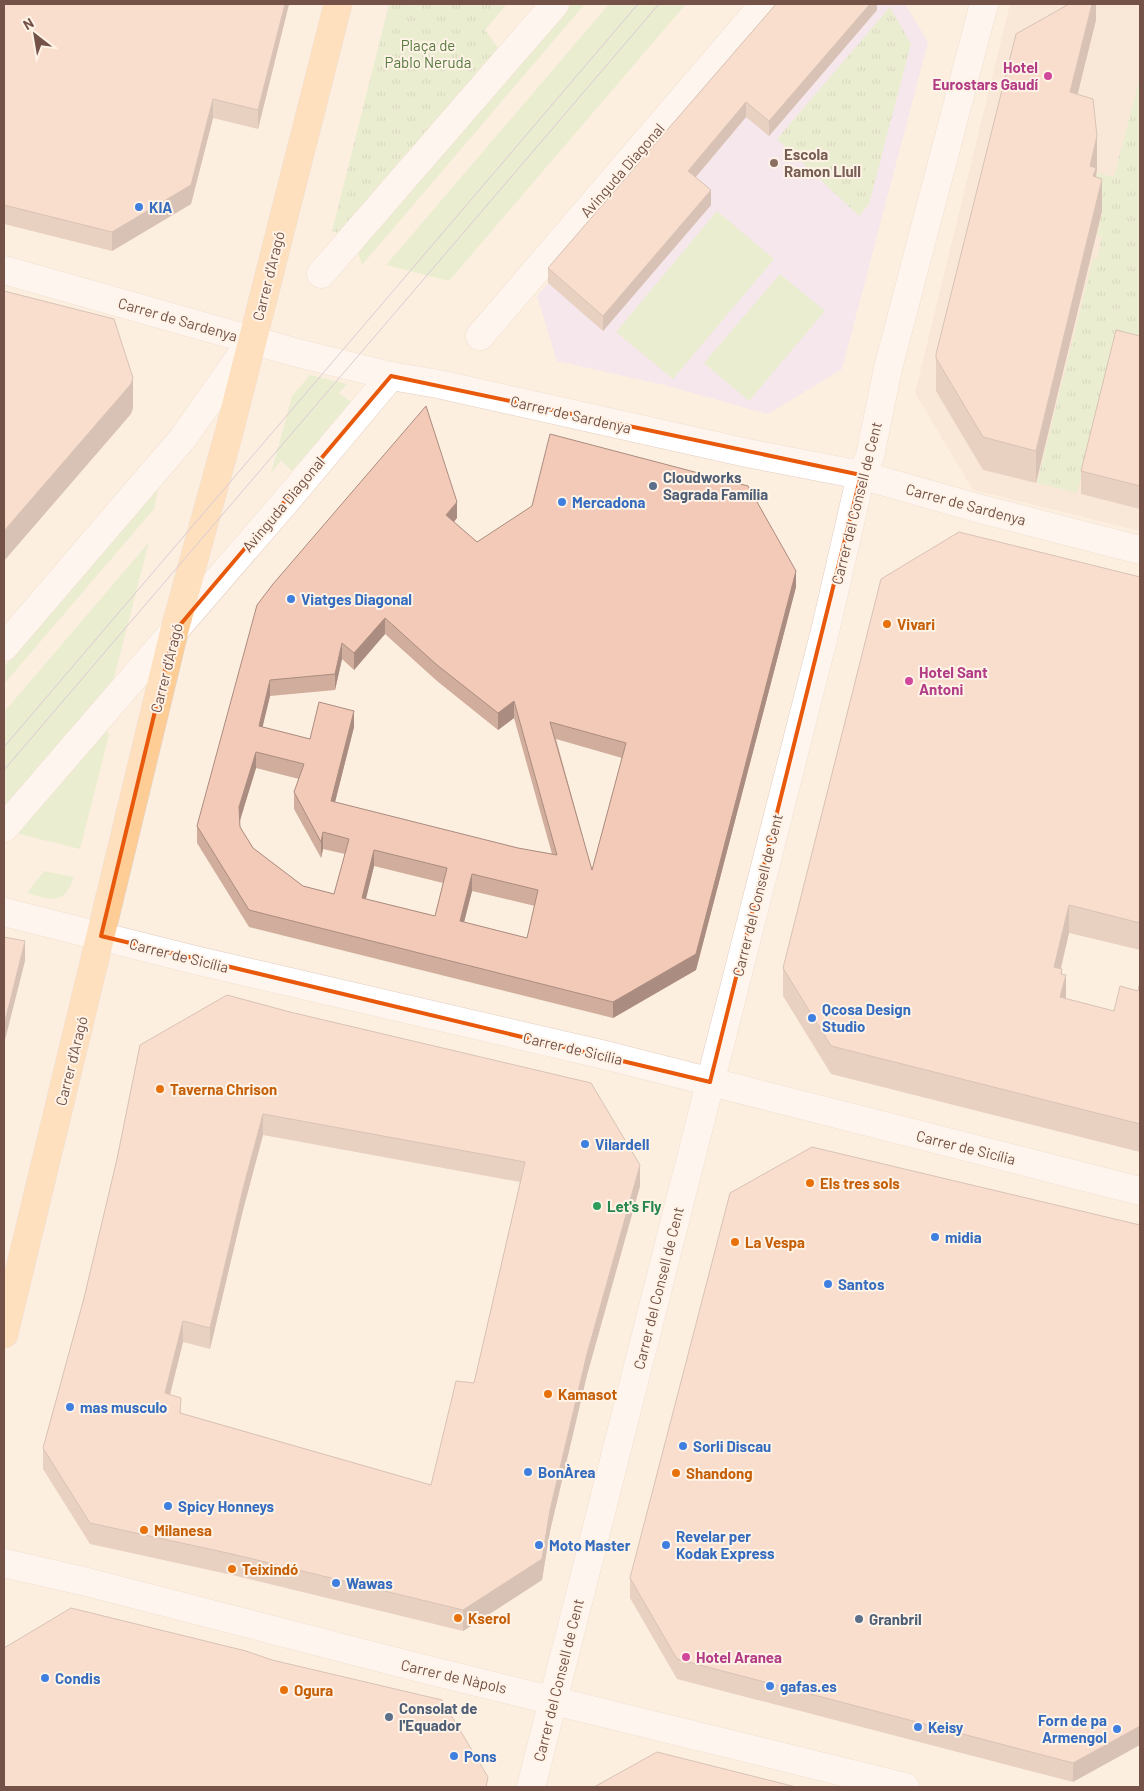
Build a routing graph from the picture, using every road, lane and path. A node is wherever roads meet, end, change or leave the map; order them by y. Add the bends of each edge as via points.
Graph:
1 (338, 4) edge
2 (555, 4) edge
3 (764, 4) edge
4 (984, 4) edge
5 (4, 270) edge
6 (321, 274) dead end
7 (480, 336) dead end
8 (252, 340) junction
9 (391, 376) junction
10 (861, 475) junction
11 (1140, 550) edge
12 (174, 632) junction
13 (4, 647) edge
14 (4, 828) edge
15 (4, 912) edge
16 (101, 936) junction
17 (710, 1082) junction
18 (1140, 1191) edge
19 (4, 1334) edge
20 (4, 1563) edge
21 (554, 1700) junction
22 (532, 1787) edge
23 (905, 1787) edge

1 - 8 main road, Carrer d'Aragó
2 - 6 street
3 - 7 street, Avinguda Diagonal
4 - 10 street, Carrer del Consell de Cent via 888,368 870,456
5 - 8 street, Carrer de Sardenya
8 - 9 street, Carrer de Sardenya
8 - 12 main road, Carrer d'Aragó
8 - 13 street via 183,438
9 - 10 street, Carrer de Sardenya
9 - 12 street, Avinguda Diagonal
10 - 11 street, Carrer de Sardenya
10 - 17 street, Carrer del Consell de Cent via 826,627
12 - 14 street, Avinguda Diagonal
12 - 16 main road, Carrer d'Aragó
15 - 16 street, Carrer de Sicília
16 - 17 street, Carrer de Sicília
16 - 19 main road, Carrer d'Aragó
17 - 18 street, Carrer de Sicília
17 - 21 street, Carrer del Consell de Cent
20 - 21 street, Carrer de Nàpols
21 - 22 street, Carrer del Consell de Cent
21 - 23 street, Carrer de Nàpols

